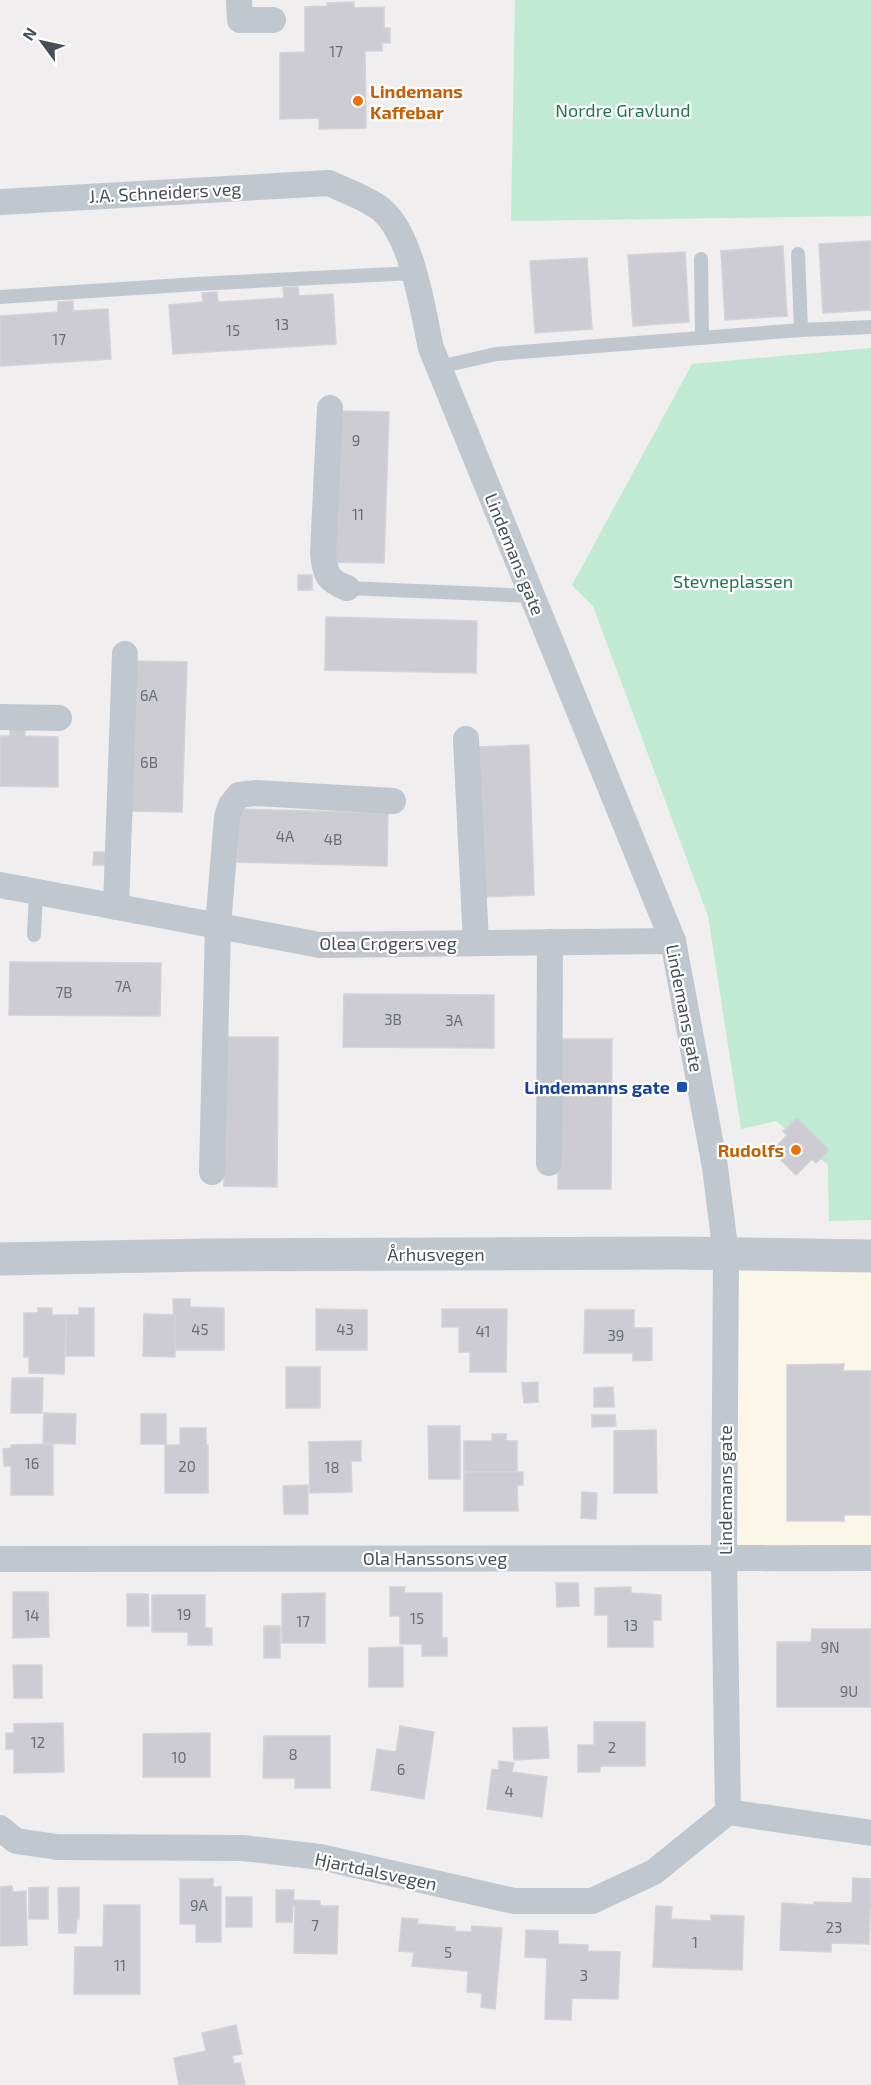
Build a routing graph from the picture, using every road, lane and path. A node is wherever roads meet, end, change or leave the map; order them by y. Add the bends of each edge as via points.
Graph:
1 (239, 0) edge
2 (273, 20) dead end
3 (329, 183) joint
4 (0, 202) edge
5 (798, 254) dead end
6 (701, 260) dead end
7 (414, 273) junction
8 (0, 297) edge
9 (871, 327) edge
10 (801, 330) junction
11 (702, 338) junction
12 (439, 367) junction
13 (330, 408) dead end
14 (346, 588) joint
15 (532, 596) junction
16 (126, 654) dead end
17 (0, 717) edge
18 (59, 718) dead end
19 (466, 739) dead end
20 (393, 801) dead end
21 (0, 885) edge
22 (36, 891) junction
23 (116, 906) junction
24 (218, 926) junction
25 (34, 935) dead end
26 (673, 941) junction
27 (550, 942) junction
28 (476, 943) junction
29 (549, 1163) dead end
30 (212, 1172) dead end
31 (726, 1255) junction
32 (871, 1256) edge
33 (0, 1259) edge
34 (724, 1557) junction
35 (871, 1558) edge
36 (0, 1559) edge
37 (728, 1812) junction
38 (0, 1828) edge
39 (871, 1833) edge

1 - 2 street via 240,20
3 - 4 street, J.A. Schneiders veg
3 - 7 street, Lindemans gate via 376,205 391,218 409,253
5 - 10 lane
6 - 11 lane
7 - 8 lane
7 - 12 street, Lindemans gate
9 - 10 lane
10 - 11 lane
11 - 12 lane via 496,354
12 - 15 street, Lindemans gate
13 - 14 street via 323,554 326,574
14 - 15 lane
15 - 26 street, Lindemans gate
16 - 23 street
17 - 18 street
19 - 28 street
20 - 24 street via 239,795 227,818
21 - 22 street, Olea Crøgers veg
22 - 23 street, Olea Crøgers veg
22 - 25 lane
23 - 24 street, Olea Crøgers veg
24 - 28 street, Olea Crøgers veg via 320,945
24 - 30 street
26 - 27 street, Olea Crøgers veg
26 - 31 street, Lindemans gate via 715,1167
27 - 28 street, Olea Crøgers veg
27 - 29 street
31 - 32 street, Århusvegen
31 - 33 street, Århusvegen
31 - 34 street, Lindemans gate
34 - 35 street, Ola Hanssons veg
34 - 36 street, Ola Hanssons veg
34 - 37 street, Lindemans gate
37 - 38 street, Hjartdalsvegen via 654,1872 592,1901 514,1901 320,1857 243,1848 57,1847 16,1841
37 - 39 street

